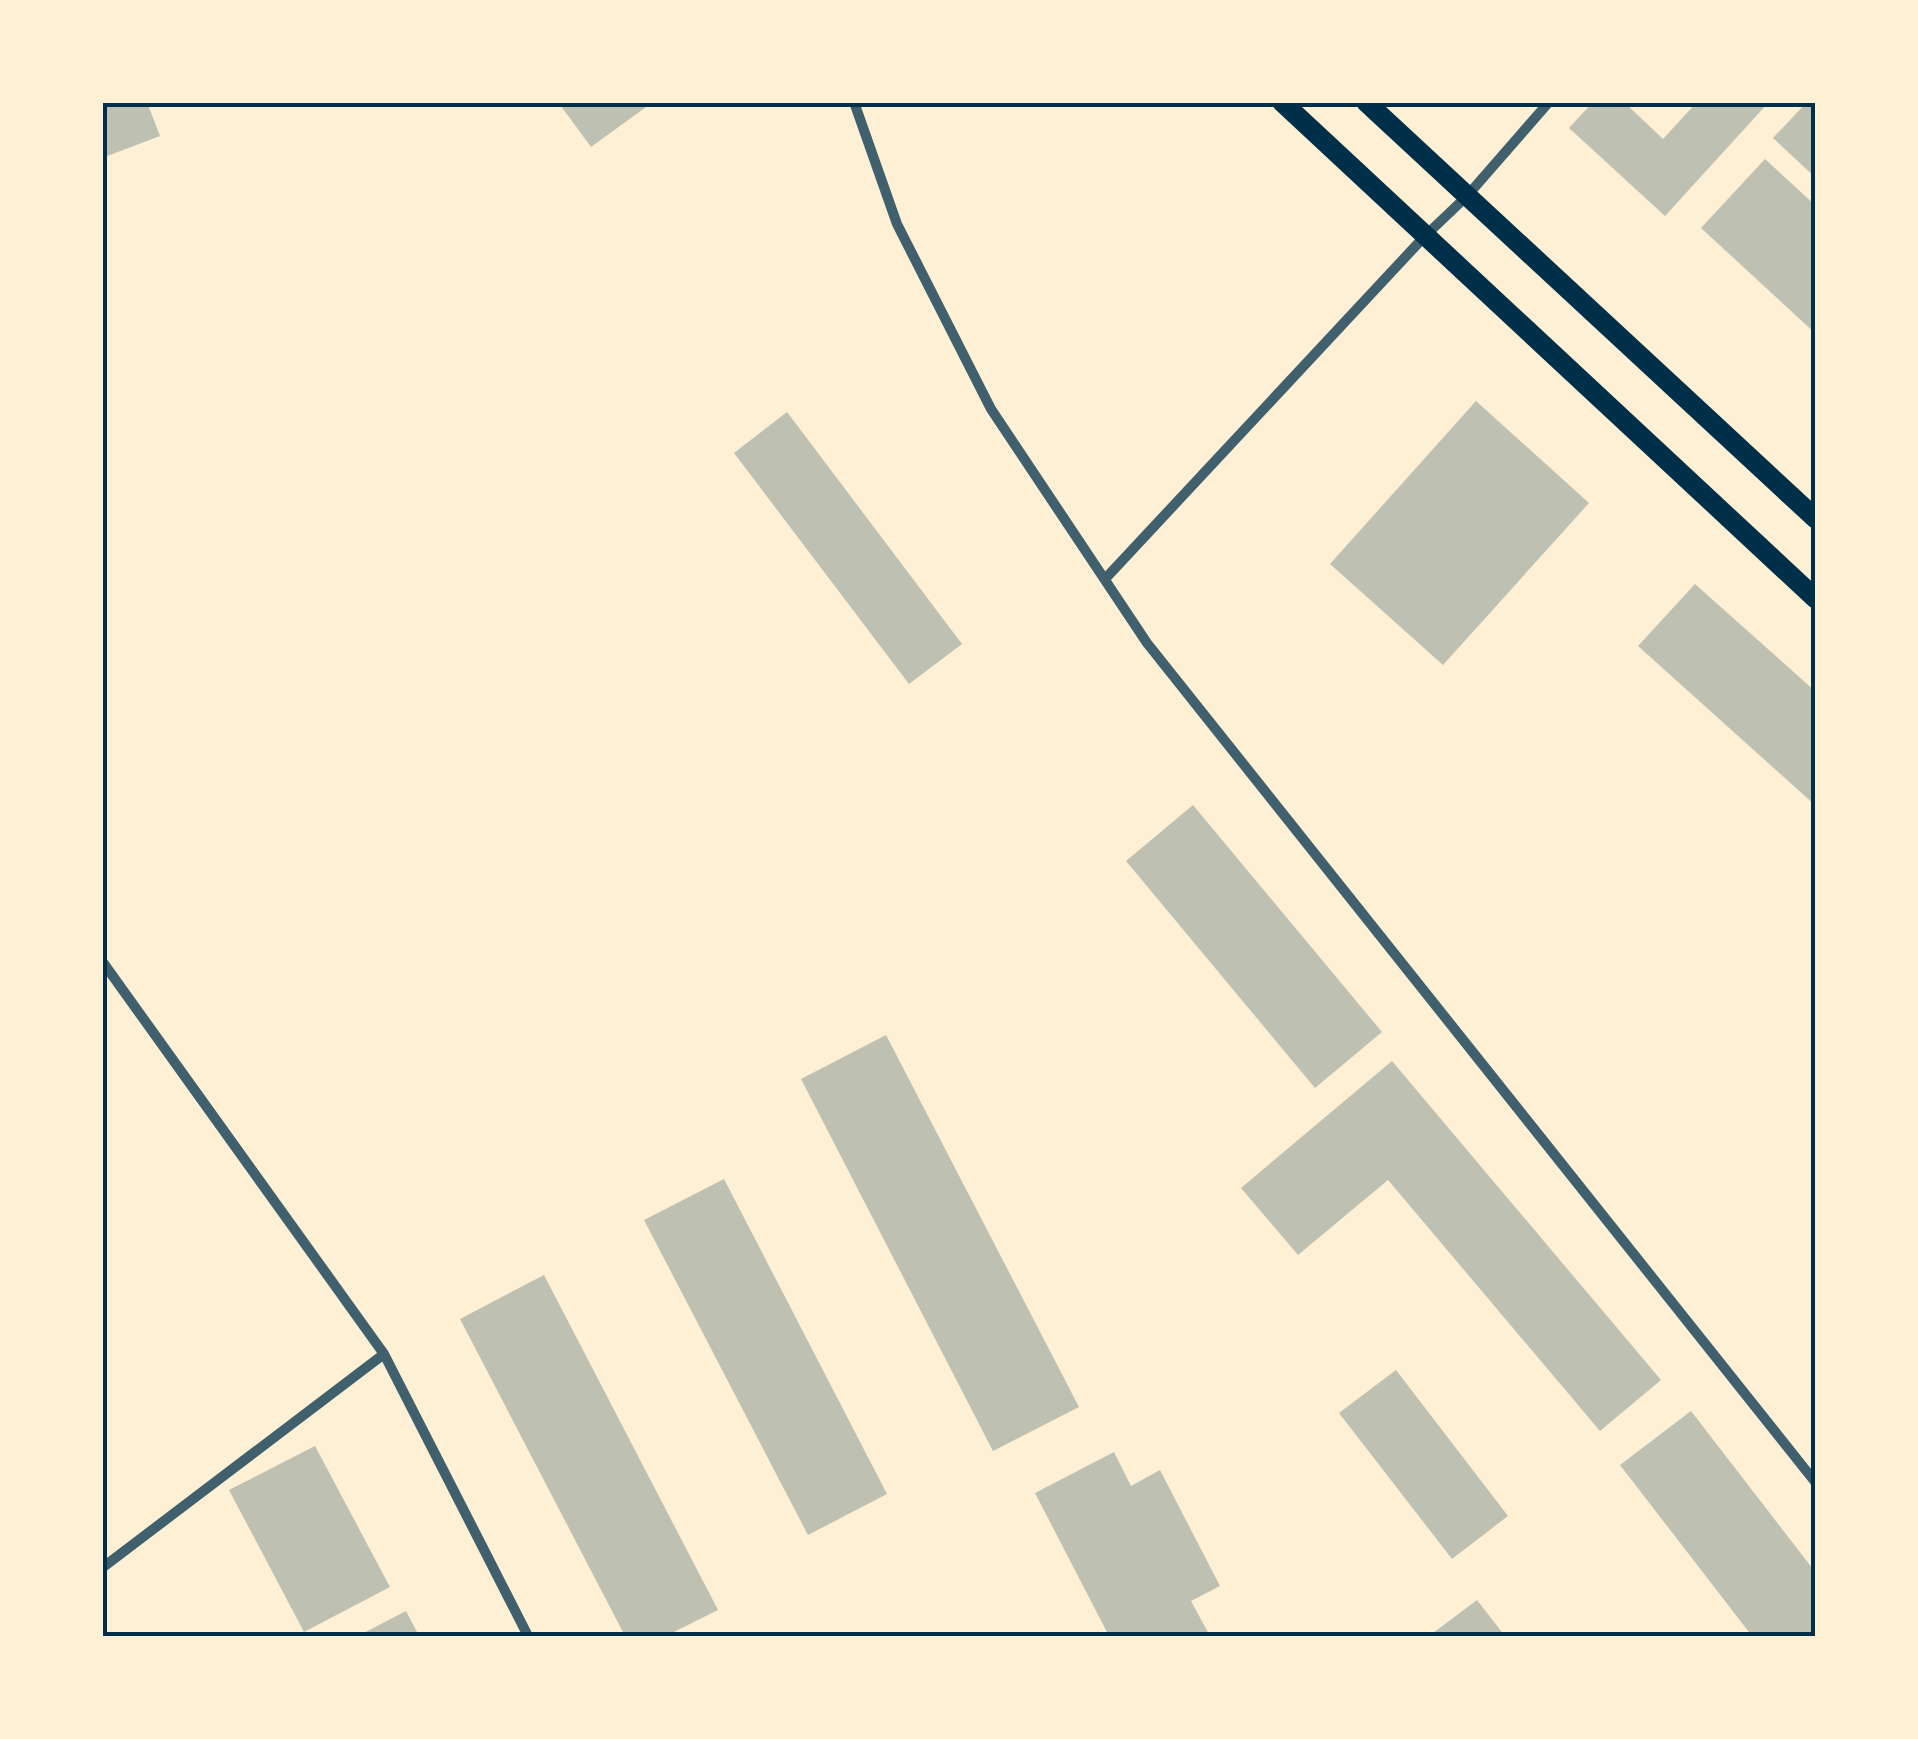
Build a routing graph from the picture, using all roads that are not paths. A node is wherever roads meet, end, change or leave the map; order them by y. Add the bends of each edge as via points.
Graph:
1 (854, 102) edge
2 (1282, 102) edge
3 (1366, 102) edge
4 (1548, 102) edge
5 (1468, 196) junction
6 (1424, 237) junction
7 (1816, 519) edge
8 (1105, 579) junction
9 (1816, 599) edge
10 (102, 961) edge
11 (384, 1354) junction
12 (1816, 1483) edge
13 (102, 1568) edge
14 (528, 1636) edge

1 - 8 street via 897,224 990,409
2 - 6 main road
3 - 5 main road
4 - 5 street
5 - 6 street
5 - 7 main road
6 - 8 street
6 - 9 main road
8 - 12 street via 1159,658
10 - 11 street
11 - 13 street
11 - 14 street

